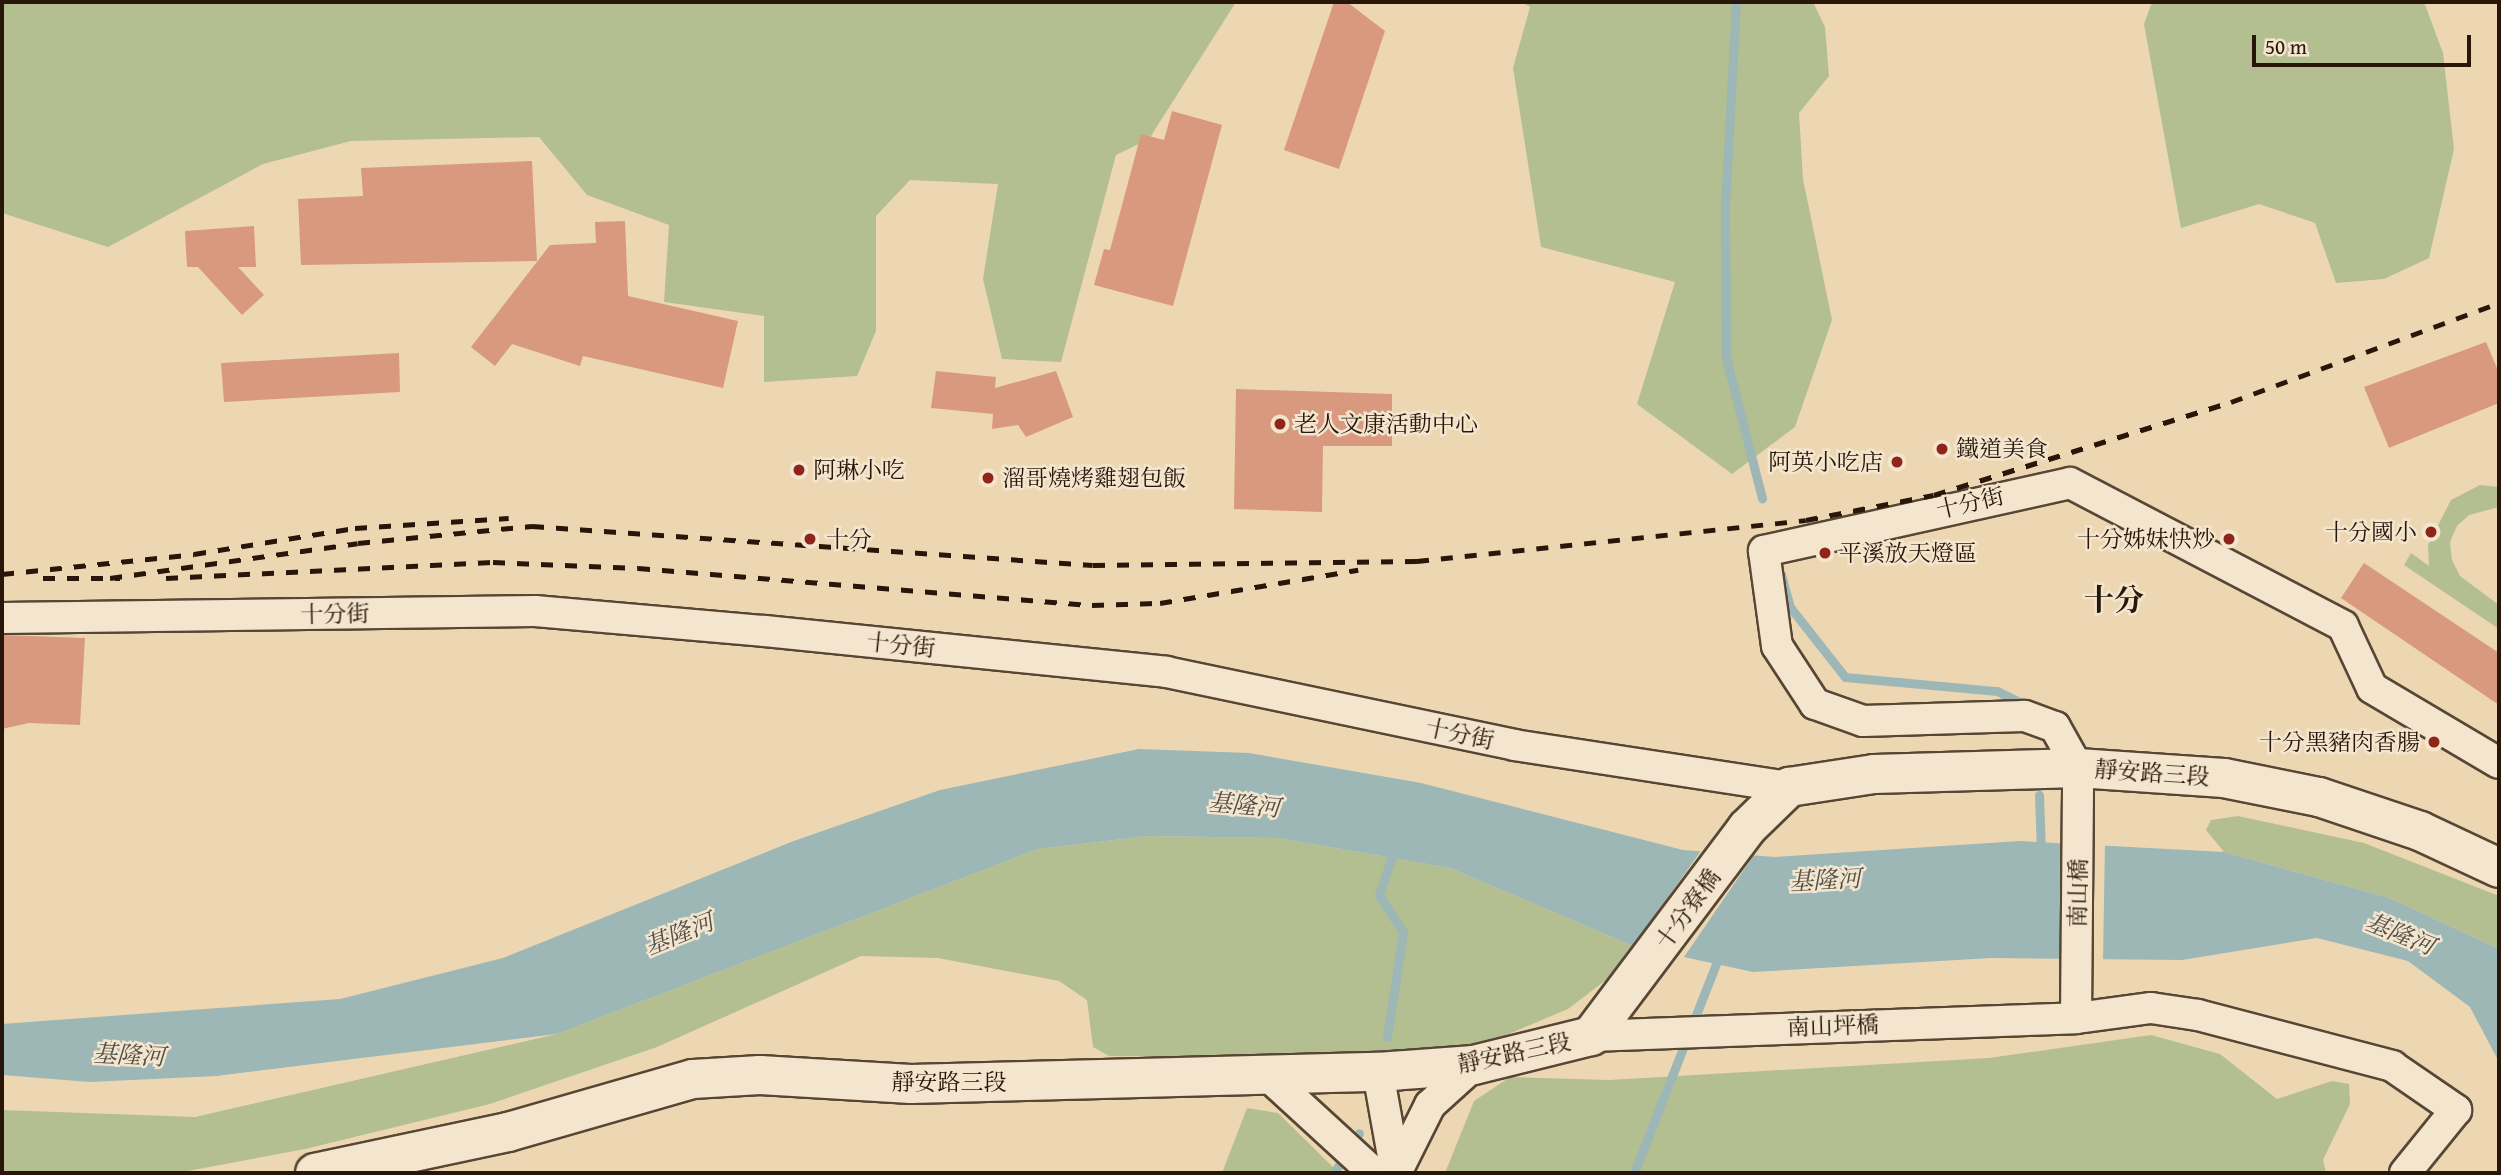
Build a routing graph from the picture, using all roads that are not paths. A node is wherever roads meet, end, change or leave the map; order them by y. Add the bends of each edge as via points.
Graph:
1 (2, 618) edge
2 (2499, 763) edge
3 (2078, 768) junction
4 (1789, 787) junction
5 (2499, 868) edge
6 (2076, 1018) junction
7 (1591, 1036) junction
8 (1474, 1065) junction
9 (1378, 1072) junction
10 (1267, 1075) junction
11 (315, 1173) edge
12 (1374, 1173) edge
13 (1396, 1173) edge
14 (2405, 1173) edge

1 - 4 street, 十分街 via 534,611 765,631 1167,673 1514,745
2 - 3 street, 十分街 via 2372,688 2343,625 2070,483 1764,551 1777,646 1815,704 1863,721 2024,716 2055,727
3 - 4 main road, 靜安路三段 via 1874,774
3 - 5 main road, 靜安路三段 via 2224,778 2319,797 2420,831
3 - 6 street, 南山橋
4 - 7 main road, 十分寮橋 via 1747,828
6 - 7 street, 南山坪橋
6 - 14 street, 南山坪橋 via 2151,1008 2198,1015 2392,1066 2456,1110
7 - 8 main road, 靜安路三段
8 - 9 main road, 靜安路三段
8 - 13 street via 1430,1105
9 - 10 main road, 靜安路三段
9 - 13 street
10 - 11 main road, 靜安路三段 via 911,1084 760,1075 693,1079 508,1132
10 - 12 street

